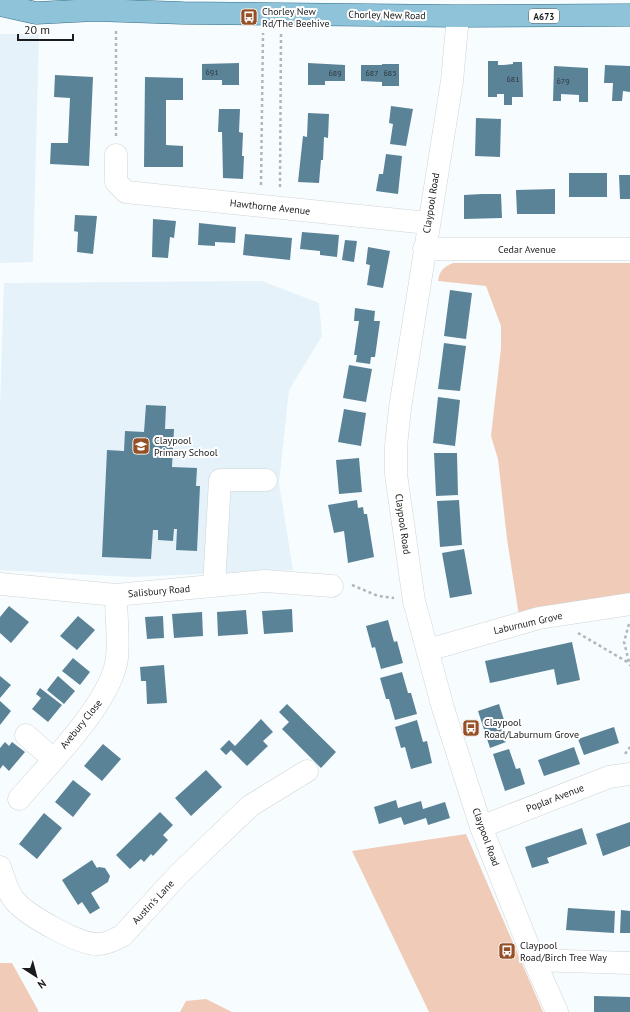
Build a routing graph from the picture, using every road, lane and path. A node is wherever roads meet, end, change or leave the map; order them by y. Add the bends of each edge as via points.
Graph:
1 (72, 0) edge
2 (0, 5) edge
3 (184, 7) edge
4 (106, 11) junction
5 (272, 14) junction
6 (458, 16) junction
7 (630, 16) edge
8 (116, 155) joint
9 (270, 207) junction
10 (428, 223) junction
11 (424, 248) junction
12 (630, 249) edge
13 (266, 480) dead end
14 (0, 584) edge
15 (214, 586) junction
16 (322, 590) joint
17 (116, 594) junction
18 (414, 601) junction
19 (630, 604) edge
20 (630, 622) edge
21 (577, 632) dead end
22 (428, 650) junction
23 (630, 664) edge
24 (26, 735) dead end
25 (53, 759) junction
26 (307, 771) dead end
27 (630, 774) edge
28 (19, 799) dead end
29 (481, 827) junction
30 (0, 867) edge
31 (534, 960) junction
32 (630, 963) edge
33 (557, 1012) edge

1 - 4 main road, Chorley New Road / A673
2 - 4 main road, Chorley New Road / A673 via 36,14
3 - 4 main road, Chorley New Road / A673
3 - 5 main road, Chorley New Road / A673
4 - 8 path
5 - 6 main road, Chorley New Road / A673
5 - 9 path
5 - 9 path
6 - 7 main road, Chorley New Road / A673
6 - 10 street, Claypool Road via 452,81
8 - 9 street, Hawthorne Avenue via 116,182 126,192
9 - 10 street, Hawthorne Avenue
10 - 11 street, Claypool Road
11 - 12 street, Cedar Avenue
11 - 18 street, Claypool Road via 396,446 399,497
13 - 15 street via 220,480
14 - 17 street, Salisbury Road
15 - 16 street, Salisbury Road via 265,581
15 - 17 street, Salisbury Road
16 - 18 path via 340,583 354,585 378,596
17 - 25 street, Avebury Close via 117,659 111,681 101,700
18 - 22 street, Claypool Road
19 - 22 street, Laburnum Grove via 539,618
20 - 23 path via 624,642
21 - 23 path
22 - 29 street, Claypool Road via 442,708
24 - 25 street, Avebury Close
25 - 28 street, Avebury Close
26 - 30 street, Austin's Lane via 250,806 179,874 122,936 111,941 98,944 65,935 16,902
27 - 29 street, Poplar Avenue via 609,777
29 - 31 street, Claypool Road
31 - 32 street
31 - 33 street, Claypool Road

